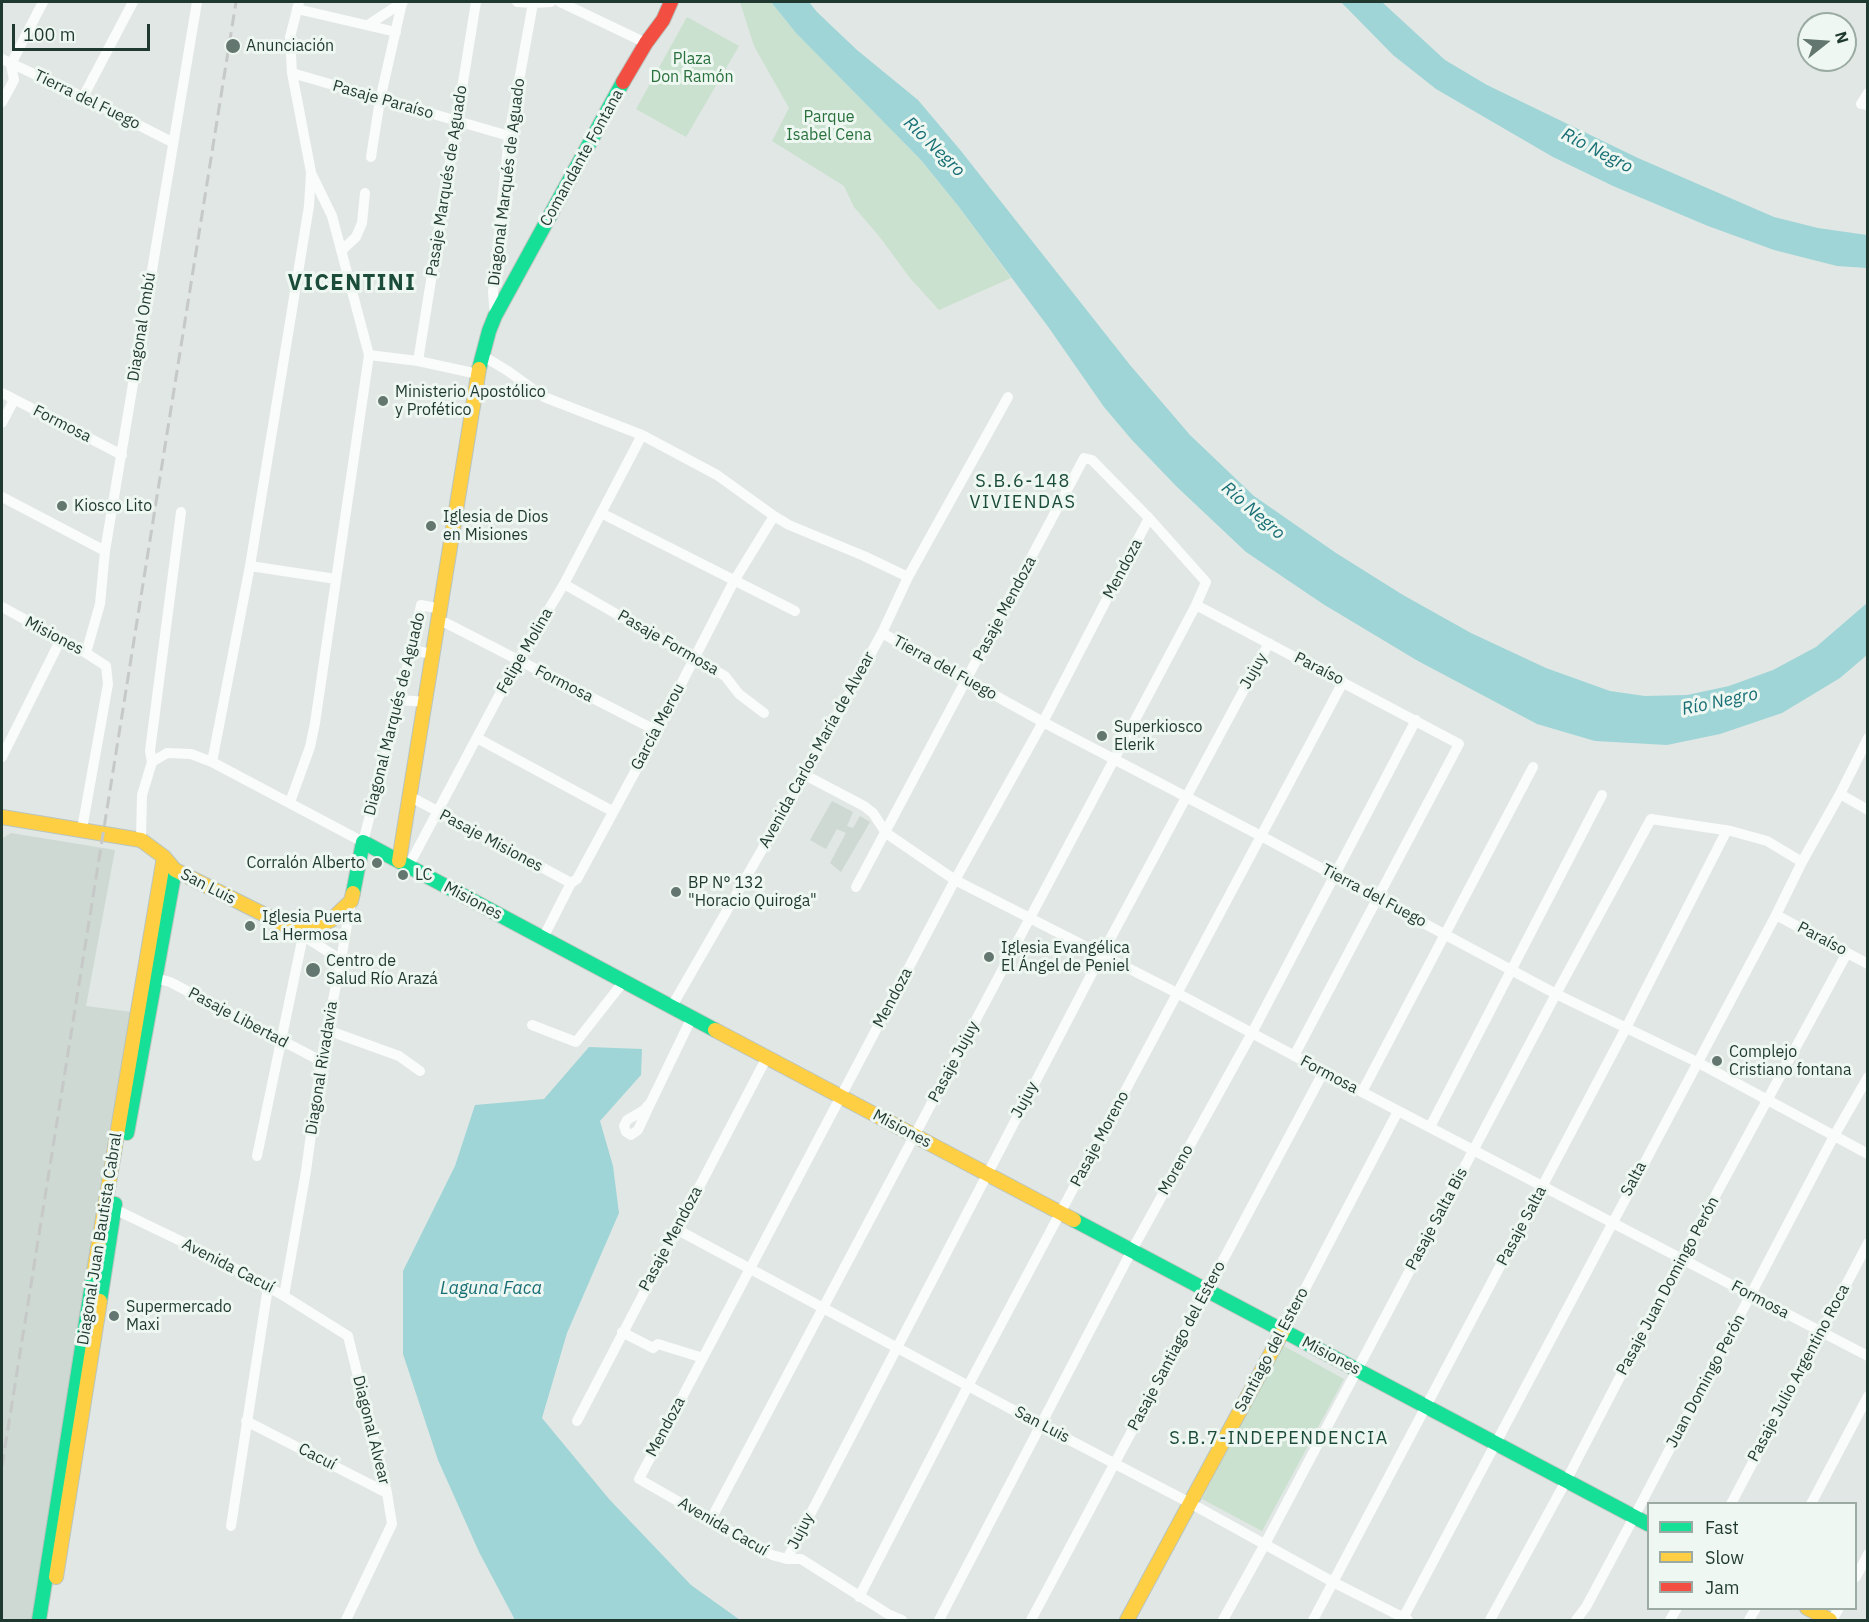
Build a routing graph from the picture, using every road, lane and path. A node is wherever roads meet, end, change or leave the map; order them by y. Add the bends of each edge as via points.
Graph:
1 (43, 2) edge
2 (133, 2) edge
3 (197, 2) edge
4 (403, 2) edge
5 (476, 2) edge
6 (517, 2) edge
7 (551, 2) edge
8 (560, 2) edge
9 (671, 2) edge
10 (533, 3) edge
11 (298, 5) edge
12 (368, 25) junction
13 (396, 32) junction
14 (646, 43) junction
15 (6, 62) edge
16 (292, 73) junction
17 (1868, 93) edge
18 (83, 97) junction
19 (380, 100) junction
20 (2, 102) edge
21 (1868, 105) edge
22 (456, 121) junction
23 (509, 136) junction
24 (172, 142) junction
25 (371, 157) dead end
26 (311, 172) junction
27 (365, 193) dead end
28 (342, 250) junction
29 (495, 316) junction
30 (369, 355) junction
31 (483, 356) junction
32 (418, 362) junction
33 (478, 374) junction
34 (2, 393) edge
35 (1008, 397) dead end
36 (14, 399) junction
37 (2, 423) edge
38 (642, 435) junction
39 (122, 456) junction
40 (2, 497) edge
41 (181, 512) dead end
42 (601, 513) junction
43 (774, 516) junction
44 (1149, 518) junction
45 (105, 551) junction
46 (250, 566) junction
47 (908, 577) junction
48 (336, 579) junction
49 (734, 581) junction
50 (564, 584) junction
51 (1196, 605) junction
52 (2, 607) edge
53 (795, 611) dead end
54 (440, 615) junction
55 (882, 633) junction
56 (61, 639) junction
57 (1269, 643) junction
58 (411, 650) junction
59 (86, 652) junction
60 (433, 654) junction
61 (694, 659) junction
62 (518, 660) junction
63 (968, 679) junction
64 (1343, 682) junction
65 (400, 700) junction
66 (426, 702) junction
67 (764, 713) dead end
68 (1416, 720) junction
69 (1043, 722) junction
70 (657, 731) junction
71 (477, 738) junction
72 (1868, 738) edge
73 (2, 757) edge
74 (1114, 759) junction
75 (152, 762) junction
76 (212, 762) junction
77 (1533, 767) dead end
78 (805, 775) junction
79 (1840, 794) junction
80 (1602, 795) dead end
81 (411, 797) junction
82 (1186, 797) junction
83 (290, 802) junction
84 (1868, 810) edge
85 (612, 811) junction
86 (436, 812) junction
87 (2, 818) edge
88 (82, 829) junction
89 (1727, 830) junction
90 (886, 833) junction
91 (1261, 836) junction
92 (141, 840) junction
93 (363, 842) junction
94 (164, 857) junction
95 (1802, 862) junction
96 (403, 864) junction
97 (175, 870) junction
98 (1334, 875) junction
99 (955, 880) junction
100 (571, 884) junction
101 (856, 887) dead end
102 (1378, 898) junction
103 (351, 901) junction
104 (1776, 915) junction
105 (1031, 918) junction
106 (287, 926) junction
107 (1445, 934) junction
108 (303, 936) junction
109 (543, 938) junction
110 (1847, 953) junction
111 (1102, 954) junction
112 (341, 960) junction
113 (1868, 964) edge
114 (1512, 970) junction
115 (155, 978) junction
116 (624, 981) junction
117 (1177, 993) junction
118 (1556, 994) junction
119 (672, 1006) junction
120 (692, 1017) junction
121 (532, 1025) dead end
122 (1626, 1028) junction
123 (327, 1030) junction
124 (1252, 1033) junction
125 (280, 1041) junction
126 (1294, 1056) junction
127 (767, 1057) junction
128 (321, 1061) junction
129 (1696, 1062) junction
130 (420, 1071) dead end
131 (1324, 1071) junction
132 (1868, 1077) edge
133 (1362, 1092) junction
134 (841, 1097) junction
135 (1767, 1101) junction
136 (651, 1102) dead end
137 (1398, 1111) junction
138 (1430, 1127) junction
139 (916, 1135) junction
140 (1834, 1136) junction
141 (1474, 1150) junction
142 (1868, 1154) edge
143 (256, 1156) dead end
144 (986, 1174) junction
145 (1543, 1186) junction
146 (109, 1207) junction
147 (1061, 1212) junction
148 (1612, 1222) junction
149 (676, 1229) junction
150 (1868, 1243) edge
151 (1132, 1250) junction
152 (1681, 1259) junction
153 (749, 1268) junction
154 (268, 1287) junction
155 (1207, 1290) junction
156 (1751, 1295) junction
157 (284, 1296) junction
158 (824, 1309) junction
159 (1283, 1330) junction
160 (622, 1332) junction
161 (1821, 1332) junction
162 (348, 1336) joint
163 (896, 1348) junction
164 (1868, 1356) edge
165 (703, 1358) junction
166 (1357, 1370) junction
167 (968, 1386) junction
168 (1868, 1396) edge
169 (1426, 1407) junction
170 (246, 1421) junction
171 (577, 1421) dead end
172 (1041, 1425) junction
173 (1496, 1444) junction
174 (1115, 1464) junction
175 (639, 1479) joint
176 (1566, 1480) junction
177 (387, 1493) junction
178 (1732, 1502) edge
179 (1812, 1502) edge
180 (1190, 1503) junction
181 (1634, 1517) junction
182 (711, 1519) junction
183 (1647, 1524) edge
184 (231, 1526) dead end
185 (1265, 1544) junction
186 (55, 1552) junction
187 (1868, 1554) edge
188 (787, 1559) junction
189 (1857, 1574) edge
190 (1333, 1582) junction
191 (859, 1597) junction
192 (1811, 1610) edge
193 (887, 1617) edge
194 (39, 1620) edge
195 (49, 1620) edge
196 (346, 1620) edge
197 (902, 1620) edge
198 (939, 1620) edge
199 (1031, 1620) edge
200 (1127, 1620) edge
201 (1223, 1620) edge
202 (1313, 1620) edge
203 (1404, 1620) edge
204 (1490, 1620) edge
205 (1576, 1620) edge
206 (1831, 1620) edge

1 - 15 street
2 - 18 street
3 - 24 street, Diagonal Ombú
4 - 12 street
4 - 13 street
5 - 22 street, Pasaje Marqués de Aguado
6 - 10 street
7 - 10 street
8 - 14 street
9 - 14 street, Comandante Fontana
10 - 23 street, Diagonal Marqués de Aguado
11 - 12 street
11 - 16 street via 290,37
12 - 13 street
13 - 19 street
14 - 29 street, Comandante Fontana
15 - 18 street, Tierra del Fuego
15 - 20 street via 14,80
16 - 19 street, Pasaje Paraíso
16 - 26 street
17 - 21 street via 1861,104
18 - 24 street, Tierra del Fuego
19 - 22 street, Pasaje Paraíso
19 - 25 street
22 - 23 street, Pasaje Paraíso
22 - 32 street, Pasaje Marqués de Aguado
23 - 29 street, Diagonal Marqués de Aguado via 493,291
24 - 39 street, Diagonal Ombú
26 - 28 street via 332,216
26 - 46 street via 309,206
27 - 28 street via 362,223 356,237
28 - 30 street
29 - 31 street, Diagonal Marqués de Aguado
30 - 32 street
30 - 48 street
31 - 33 street, Diagonal Marqués de Aguado
31 - 38 street via 544,397
32 - 33 street
33 - 54 street, Diagonal Marqués de Aguado
34 - 36 street, Formosa
35 - 47 street, Avenida Carlos María de Alvear
36 - 37 street
36 - 39 street, Formosa
38 - 42 street, Felipe Molina
38 - 43 street via 717,475
39 - 45 street, Diagonal Ombú
40 - 45 street
41 - 75 street via 150,751
42 - 49 street
42 - 50 street, Felipe Molina
43 - 47 street
43 - 49 street, García Merou
44 - 51 street via 1206,582
44 - 63 street, Pasaje Mendoza via 1092,460 1084,458
44 - 69 street, Mendoza
45 - 59 street, Diagonal Ombú via 100,604
46 - 48 street
46 - 76 street
47 - 55 street, Avenida Carlos María de Alvear
48 - 83 street via 310,747
49 - 53 street
49 - 61 street, García Merou
50 - 61 street, Pasaje Formosa
50 - 62 street, Felipe Molina
51 - 57 street, Paraíso
51 - 74 street, Pasaje Jujuy
52 - 56 street, Misiones
54 - 58 street, Diagonal Marqués de Aguado via 421,605
54 - 60 street, Diagonal Marqués de Aguado
54 - 62 street, Formosa via 446,623
55 - 63 street, Tierra del Fuego
55 - 78 street, Avenida Carlos María de Alvear
56 - 59 street, Misiones
56 - 73 street
57 - 64 street, Paraíso
57 - 82 street, Jujuy
58 - 60 street
58 - 65 street, Diagonal Marqués de Aguado
59 - 88 street, Misiones via 106,666 108,684
60 - 66 street, Diagonal Marqués de Aguado
61 - 67 street, Pasaje Formosa via 725,676
61 - 70 street, García Merou
62 - 70 street, Formosa
62 - 71 street, Felipe Molina
63 - 69 street, Tierra del Fuego
63 - 90 street, Pasaje Mendoza
64 - 68 street, Paraíso
64 - 91 street, Pasaje Moreno
65 - 66 street
65 - 93 street, Diagonal Marqués de Aguado
66 - 81 street, Diagonal Marqués de Aguado
68 - 98 street, Moreno
68 - 102 street, Paraíso via 1459,744
69 - 74 street, Tierra del Fuego
69 - 99 street, Mendoza
70 - 85 street, García Merou
71 - 85 street
71 - 86 street, Felipe Molina
72 - 79 street, Salta
74 - 82 street, Tierra del Fuego
74 - 105 street, Pasaje Jujuy
75 - 76 street, Misiones via 167,753 191,754
75 - 92 street via 142,795
76 - 83 street, Misiones
77 - 107 street
78 - 90 street, Formosa via 864,806
78 - 119 street, Avenida Carlos María de Alvear
79 - 84 street
79 - 95 street, Salta
80 - 114 street
81 - 86 street, Pasaje Misiones
81 - 96 street, Diagonal Marqués de Aguado
82 - 91 street, Tierra del Fuego
82 - 111 street, Jujuy
83 - 93 street, Misiones
85 - 100 street, García Merou
86 - 96 street, Felipe Molina
86 - 100 street, Pasaje Misiones
87 - 88 street, San Luis
88 - 92 street, San Luis
89 - 95 street via 1767,841
89 - 118 street, Pasaje Salta Bis via 1651,819
89 - 122 street, Pasaje Salta
90 - 99 street, Formosa
90 - 101 street, Pasaje Mendoza
91 - 98 street, Tierra del Fuego
91 - 117 street, Pasaje Moreno
92 - 94 street, San Luis
93 - 96 street, Misiones
93 - 103 street, Diagonal Rivadavia
94 - 97 street, San Luis
94 - 146 street, Diagonal Juan Bautista Cabral
95 - 104 street, Salta
96 - 109 street, Misiones
97 - 106 street, San Luis
97 - 115 street, Diagonal Juan Bautista Cabral
98 - 102 street, Tierra del Fuego
98 - 124 street, Moreno
99 - 105 street, Formosa
99 - 134 street, Mendoza
100 - 109 street, García Merou
102 - 107 street, Tierra del Fuego
102 - 126 street
103 - 106 street via 331,920 311,929
103 - 112 street, Diagonal Rivadavia
104 - 110 street, Paraíso
104 - 129 street, Salta
105 - 111 street, Formosa
105 - 139 street, Pasaje Jujuy
106 - 108 street, San Luis
107 - 114 street, Tierra del Fuego
107 - 133 street
108 - 112 street, San Luis
108 - 125 street
109 - 116 street, Misiones
110 - 113 street, Paraíso
110 - 135 street, Pasaje Juan Domingo Perón
111 - 117 street, Formosa
111 - 144 street, Jujuy
112 - 123 street, Diagonal Rivadavia
114 - 118 street, Tierra del Fuego
114 - 138 street
115 - 125 street, Pasaje Libertad via 170,982
115 - 146 street, Diagonal Juan Bautista Cabral
116 - 119 street, Misiones
116 - 121 street via 576,1042
117 - 124 street, Formosa
117 - 147 street, Pasaje Moreno
118 - 122 street, Tierra del Fuego
118 - 141 street, Pasaje Salta Bis
119 - 120 street, Misiones
120 - 127 street, Misiones
120 - 136 street
122 - 129 street, Tierra del Fuego
122 - 145 street, Pasaje Salta
123 - 128 street, Diagonal Rivadavia
123 - 130 street via 399,1056
124 - 126 street, Formosa
124 - 151 street, Moreno
125 - 128 street, Pasaje Libertad
125 - 143 street
126 - 131 street, Formosa
127 - 134 street, Misiones
127 - 149 street, Pasaje Mendoza
128 - 157 street, Diagonal Rivadavia
129 - 135 street, Tierra del Fuego
129 - 148 street, Salta
131 - 133 street, Formosa
131 - 155 street, Pasaje Santiago del Estero
132 - 140 street, Juan Domingo Perón
133 - 137 street, Formosa
134 - 139 street, Misiones
134 - 153 street, Mendoza
135 - 140 street, Tierra del Fuego
135 - 152 street, Pasaje Juan Domingo Perón
137 - 138 street, Formosa
137 - 159 street, Santiago del Estero
138 - 141 street, Formosa
139 - 144 street, Misiones
139 - 158 street, Pasaje Jujuy
140 - 142 street, Tierra del Fuego
140 - 156 street, Juan Domingo Perón
141 - 145 street, Formosa
141 - 166 street, Pasaje Salta Bis
144 - 147 street, Misiones
144 - 163 street, Jujuy
145 - 148 street, Formosa
145 - 169 street, Pasaje Salta
146 - 154 street, Avenida Cacuí
146 - 186 street, Diagonal Juan Bautista Cabral
147 - 151 street, Misiones
147 - 167 street, Pasaje Moreno
148 - 152 street, Formosa
148 - 173 street, Salta
149 - 153 street, San Luis
149 - 160 street, Pasaje Mendoza
150 - 161 street, Pasaje Julio Argentino Roca
151 - 155 street, Misiones
151 - 172 street, Moreno
152 - 156 street, Formosa
152 - 176 street, Pasaje Juan Domingo Perón
153 - 158 street, San Luis
153 - 165 street, Mendoza
154 - 157 street, Avenida Cacuí
154 - 170 street
155 - 159 street, Misiones
155 - 174 street, Pasaje Santiago del Estero
156 - 161 street, Formosa
156 - 181 street, Juan Domingo Perón
157 - 162 street, Avenida Cacuí
158 - 163 street, San Luis
158 - 182 street, Pasaje Jujuy
159 - 166 street, Misiones
159 - 180 street, Santiago del Estero
160 - 165 street via 654,1348 658,1344
160 - 171 street, Pasaje Mendoza
161 - 164 street, Formosa
161 - 178 street, Pasaje Julio Argentino Roca
162 - 177 street, Diagonal Alvear
163 - 167 street, San Luis
163 - 188 street, Jujuy
165 - 175 street, Mendoza
166 - 169 street, Misiones
166 - 185 street, Pasaje Salta Bis
167 - 172 street, San Luis
167 - 191 street, Pasaje Moreno
168 - 179 street
169 - 173 street, Misiones
169 - 190 street, Pasaje Salta
170 - 177 street, Cacuí
170 - 184 street
172 - 174 street, San Luis
172 - 198 street, Moreno
173 - 176 street, Misiones
173 - 203 street, Salta
174 - 180 street, San Luis
174 - 199 street, Pasaje Santiago del Estero
175 - 182 street, Avenida Cacuí
176 - 181 street, Misiones
176 - 204 street, Pasaje Juan Domingo Perón
177 - 196 street, Diagonal Alvear via 392,1524
180 - 185 street, San Luis
180 - 200 street, Santiago del Estero
181 - 183 street, Misiones
181 - 205 street, Juan Domingo Perón
182 - 188 street, Avenida Cacuí via 772,1555
185 - 190 street, San Luis
185 - 201 street, Pasaje Salta Bis
186 - 194 street, Diagonal Juan Bautista Cabral
186 - 195 street, Diagonal Juan Bautista Cabral
187 - 189 street
188 - 191 street, Avenida Cacuí via 801,1559
190 - 202 street, Pasaje Salta
190 - 203 street, San Luis
191 - 193 street, Avenida Cacuí
192 - 206 street
193 - 197 street, Avenida Cacuí

